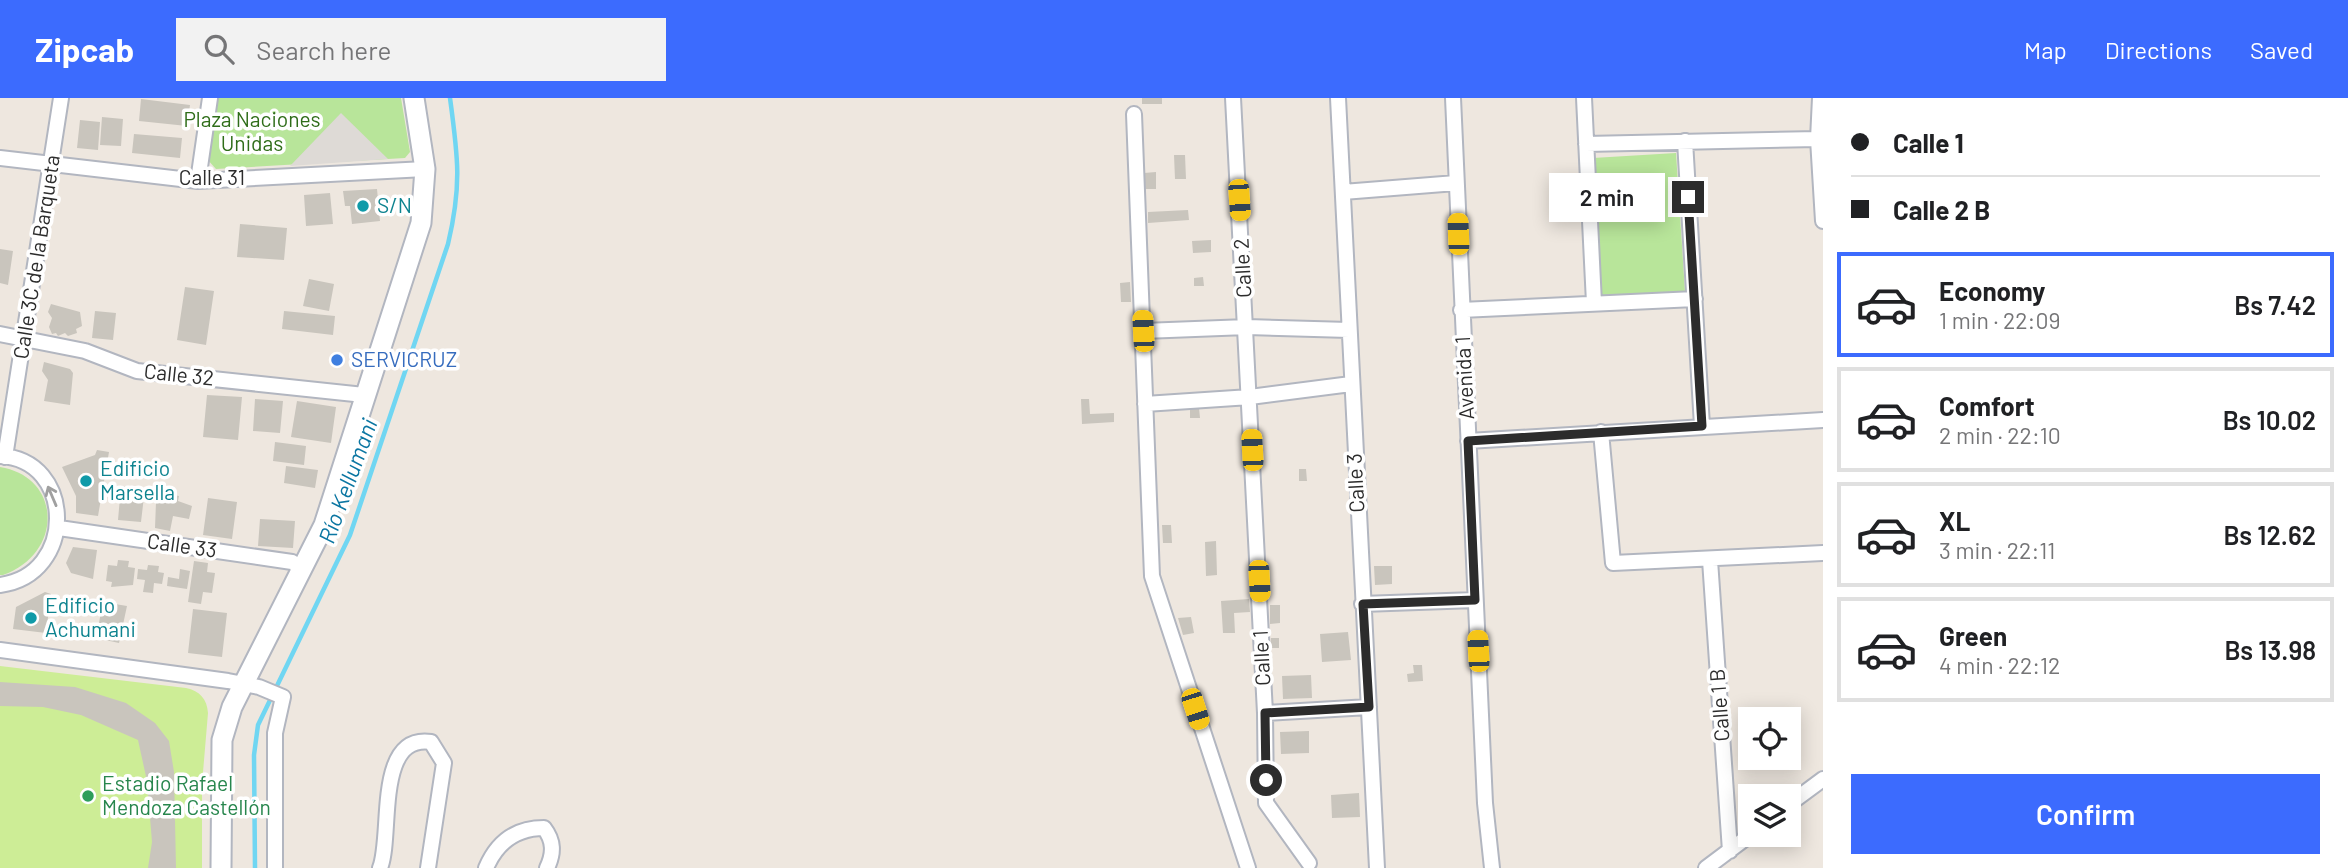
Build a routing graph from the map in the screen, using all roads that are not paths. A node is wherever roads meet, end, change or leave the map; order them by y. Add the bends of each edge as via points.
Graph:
1 (61, 98) edge
2 (210, 98) edge
3 (414, 98) edge
4 (1233, 98) edge
5 (1338, 98) edge
6 (1453, 98) edge
7 (1584, 98) edge
8 (1820, 98) edge
9 (1134, 114) dead end
10 (1818, 139) junction
11 (1685, 141) junction
12 (1586, 144) junction
13 (0, 158) edge
14 (51, 165) junction
15 (425, 169) junction
16 (198, 181) junction
17 (1456, 183) junction
18 (1343, 191) junction
19 (1823, 221) edge
20 (1695, 299) junction
21 (1594, 303) junction
22 (1461, 310) junction
23 (1247, 327) junction
24 (1349, 330) junction
25 (1143, 331) junction
26 (0, 334) edge
27 (26, 337) junction
28 (1351, 384) junction
29 (364, 395) junction
30 (1250, 397) junction
31 (1145, 404) junction
32 (1823, 420) edge
33 (1702, 426) junction
34 (1601, 432) junction
35 (1468, 441) junction
36 (3, 456) edge
37 (59, 528) junction
38 (1823, 553) edge
39 (1710, 560) junction
40 (303, 569) junction
41 (0, 585) edge
42 (1475, 600) junction
43 (1363, 604) junction
44 (0, 650) edge
45 (251, 685) junction
46 (1369, 707) junction
47 (1265, 713) junction
48 (1823, 779) edge
49 (1801, 795) edge
50 (1738, 844) edge
51 (1730, 850) junction
52 (1309, 863) dead end
53 (221, 868) edge
54 (275, 868) edge
55 (380, 868) edge
56 (428, 868) edge
57 (486, 868) edge
58 (547, 868) edge
59 (1248, 868) edge
60 (1377, 868) edge
61 (1492, 868) edge
62 (1706, 868) edge

1 - 14 street, Calle 3C de la Barqueta
2 - 16 street
3 - 15 street
4 - 23 street, Calle 2
5 - 18 street, Calle 3
6 - 17 street, Avenida 1
7 - 12 street
8 - 10 street
9 - 25 street
10 - 11 street
10 - 19 street
11 - 12 street
11 - 20 street
12 - 21 street
13 - 14 street, Calle 31
14 - 16 street, Calle 31
14 - 27 street, Calle 3C de la Barqueta
15 - 16 street, Calle 31
15 - 29 street via 421,223
17 - 18 street
17 - 22 street, Avenida 1
18 - 24 street, Calle 3
20 - 21 street
20 - 33 street
21 - 22 street
22 - 35 street, Avenida 1
23 - 24 street
23 - 25 street
23 - 30 street, Calle 2
24 - 28 street, Calle 3
25 - 31 street
26 - 27 street, Calle 32
27 - 29 street, Calle 32 via 85,351 137,371
27 - 36 street, Calle 3C de la Barqueta
28 - 30 street
28 - 43 street, Calle 3
29 - 40 street via 324,525
30 - 31 street
30 - 47 street, Calle 1
31 - 59 street via 1152,576
32 - 33 street
33 - 34 street
34 - 35 street
34 - 39 street via 1613,563
35 - 42 street, Avenida 1
37 -> 36 street via 52,494 41,476
37 - 40 street, Calle 33 via 292,562
37 - 41 street via 38,568 22,579
38 - 39 street
39 - 51 street, Calle 1 B
40 - 45 street
42 - 43 street
42 - 61 street, Avenida 1
43 - 46 street, Calle 3
44 - 45 street
45 - 53 street via 222,740
45 - 54 street via 283,697 275,733
46 - 47 street
46 - 60 street, Calle 3
47 - 52 street, Calle 1 via 1266,803
48 - 49 street
50 - 51 street
51 - 62 street
55 - 56 street via 387,796 396,764 408,745 420,741 432,742 444,763
57 - 58 street via 514,833 526,828 544,828 551,838 552,857

